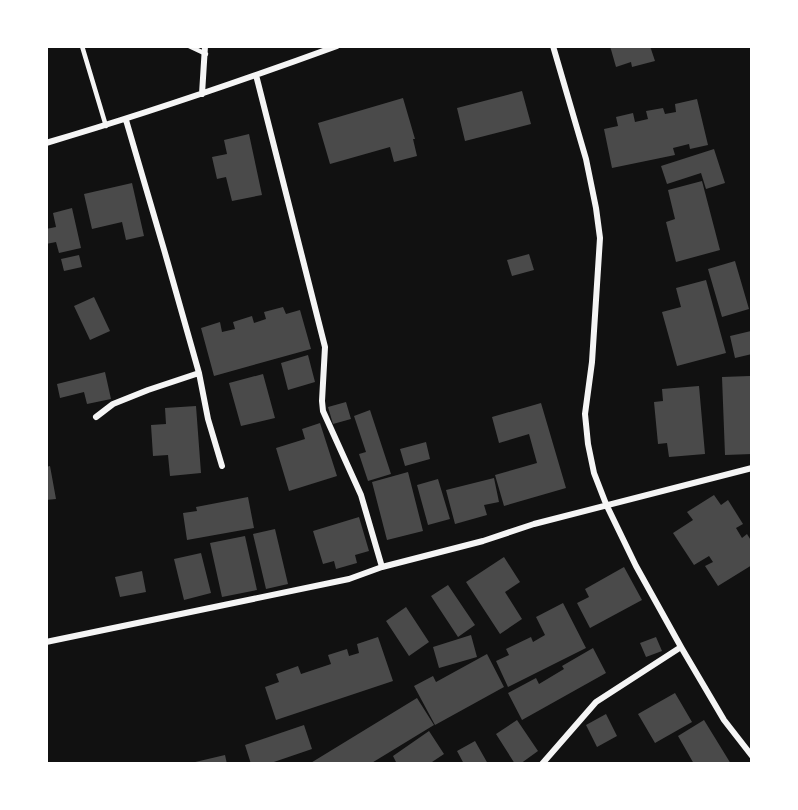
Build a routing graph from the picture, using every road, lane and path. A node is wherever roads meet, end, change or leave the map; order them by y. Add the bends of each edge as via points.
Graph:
1 (82, 46) edge
2 (189, 46) edge
3 (205, 46) edge
4 (337, 46) edge
5 (553, 46) edge
6 (206, 54) junction
7 (256, 75) junction
8 (202, 94) junction
9 (126, 120) junction
10 (106, 126) junction
11 (46, 143) edge
12 (199, 374) junction
13 (96, 417) dead end
14 (222, 466) dead end
15 (752, 468) edge
16 (606, 504) junction
17 (382, 567) junction
18 (46, 642) edge
19 (681, 647) junction
20 (752, 756) edge
21 (542, 764) edge

1 - 10 lane
2 - 6 lane
3 - 6 street
4 - 7 street
5 - 16 street via 586,159 600,238 585,414 594,473
6 - 8 street
7 - 8 street
7 - 17 street via 325,347 323,411 361,495
8 - 9 street
9 - 10 street
9 - 12 street
10 - 11 street
12 - 13 street via 113,404
12 - 14 street
15 - 16 street
16 - 17 street
16 - 19 street
17 - 18 street via 349,579
19 - 20 street via 724,720
19 - 21 street via 596,702

